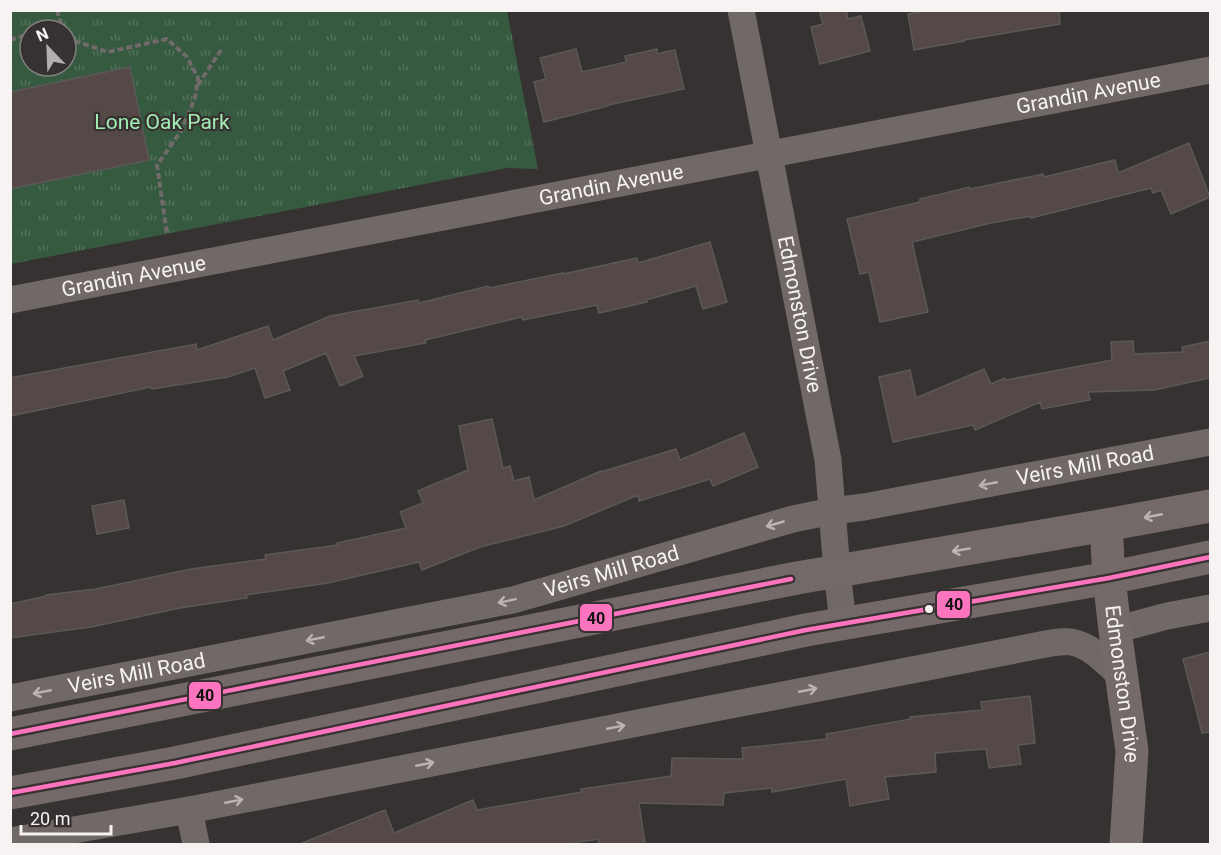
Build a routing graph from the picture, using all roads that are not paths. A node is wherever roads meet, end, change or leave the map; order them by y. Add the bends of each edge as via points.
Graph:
1 (741, 10) edge
2 (1210, 70) edge
3 (770, 155) junction
4 (10, 300) edge
5 (1210, 442) edge
6 (1210, 506) edge
7 (832, 511) junction
8 (1106, 525) junction
9 (1210, 557) edge
10 (837, 571) junction
11 (1109, 578) junction
12 (1210, 608) edge
13 (843, 623) junction
14 (1115, 630) junction
15 (1122, 677) junction
16 (10, 698) edge
17 (10, 734) edge
18 (10, 793) edge
19 (189, 810) junction
20 (10, 841) edge
21 (196, 844) edge
22 (1126, 844) edge

1 - 3 street, Edmonston Drive
2 - 3 street, Grandin Avenue
3 - 4 street, Grandin Avenue
3 - 7 street, Edmonston Drive via 828,460
5 -> 7 street, Veirs Mill Road
6 -> 8 main road, Veirs Mill Road
7 - 10 street, Edmonston Drive
7 -> 16 street, Veirs Mill Road via 513,600
8 -> 10 main road, Veirs Mill Road
8 - 11 street, Edmonston Drive
9 - 11 main road
10 - 13 street, Edmonston Drive
10 - 17 main road, Veirs Mill Road
11 - 13 main road
11 - 14 street, Edmonston Drive
12 - 14 street
13 - 18 main road via 175,763
14 - 15 street, Edmonston Drive
19 -> 15 street via 1051,643 1082,645
15 - 22 street, Edmonston Drive via 1132,751
19 - 20 street
19 - 21 street

